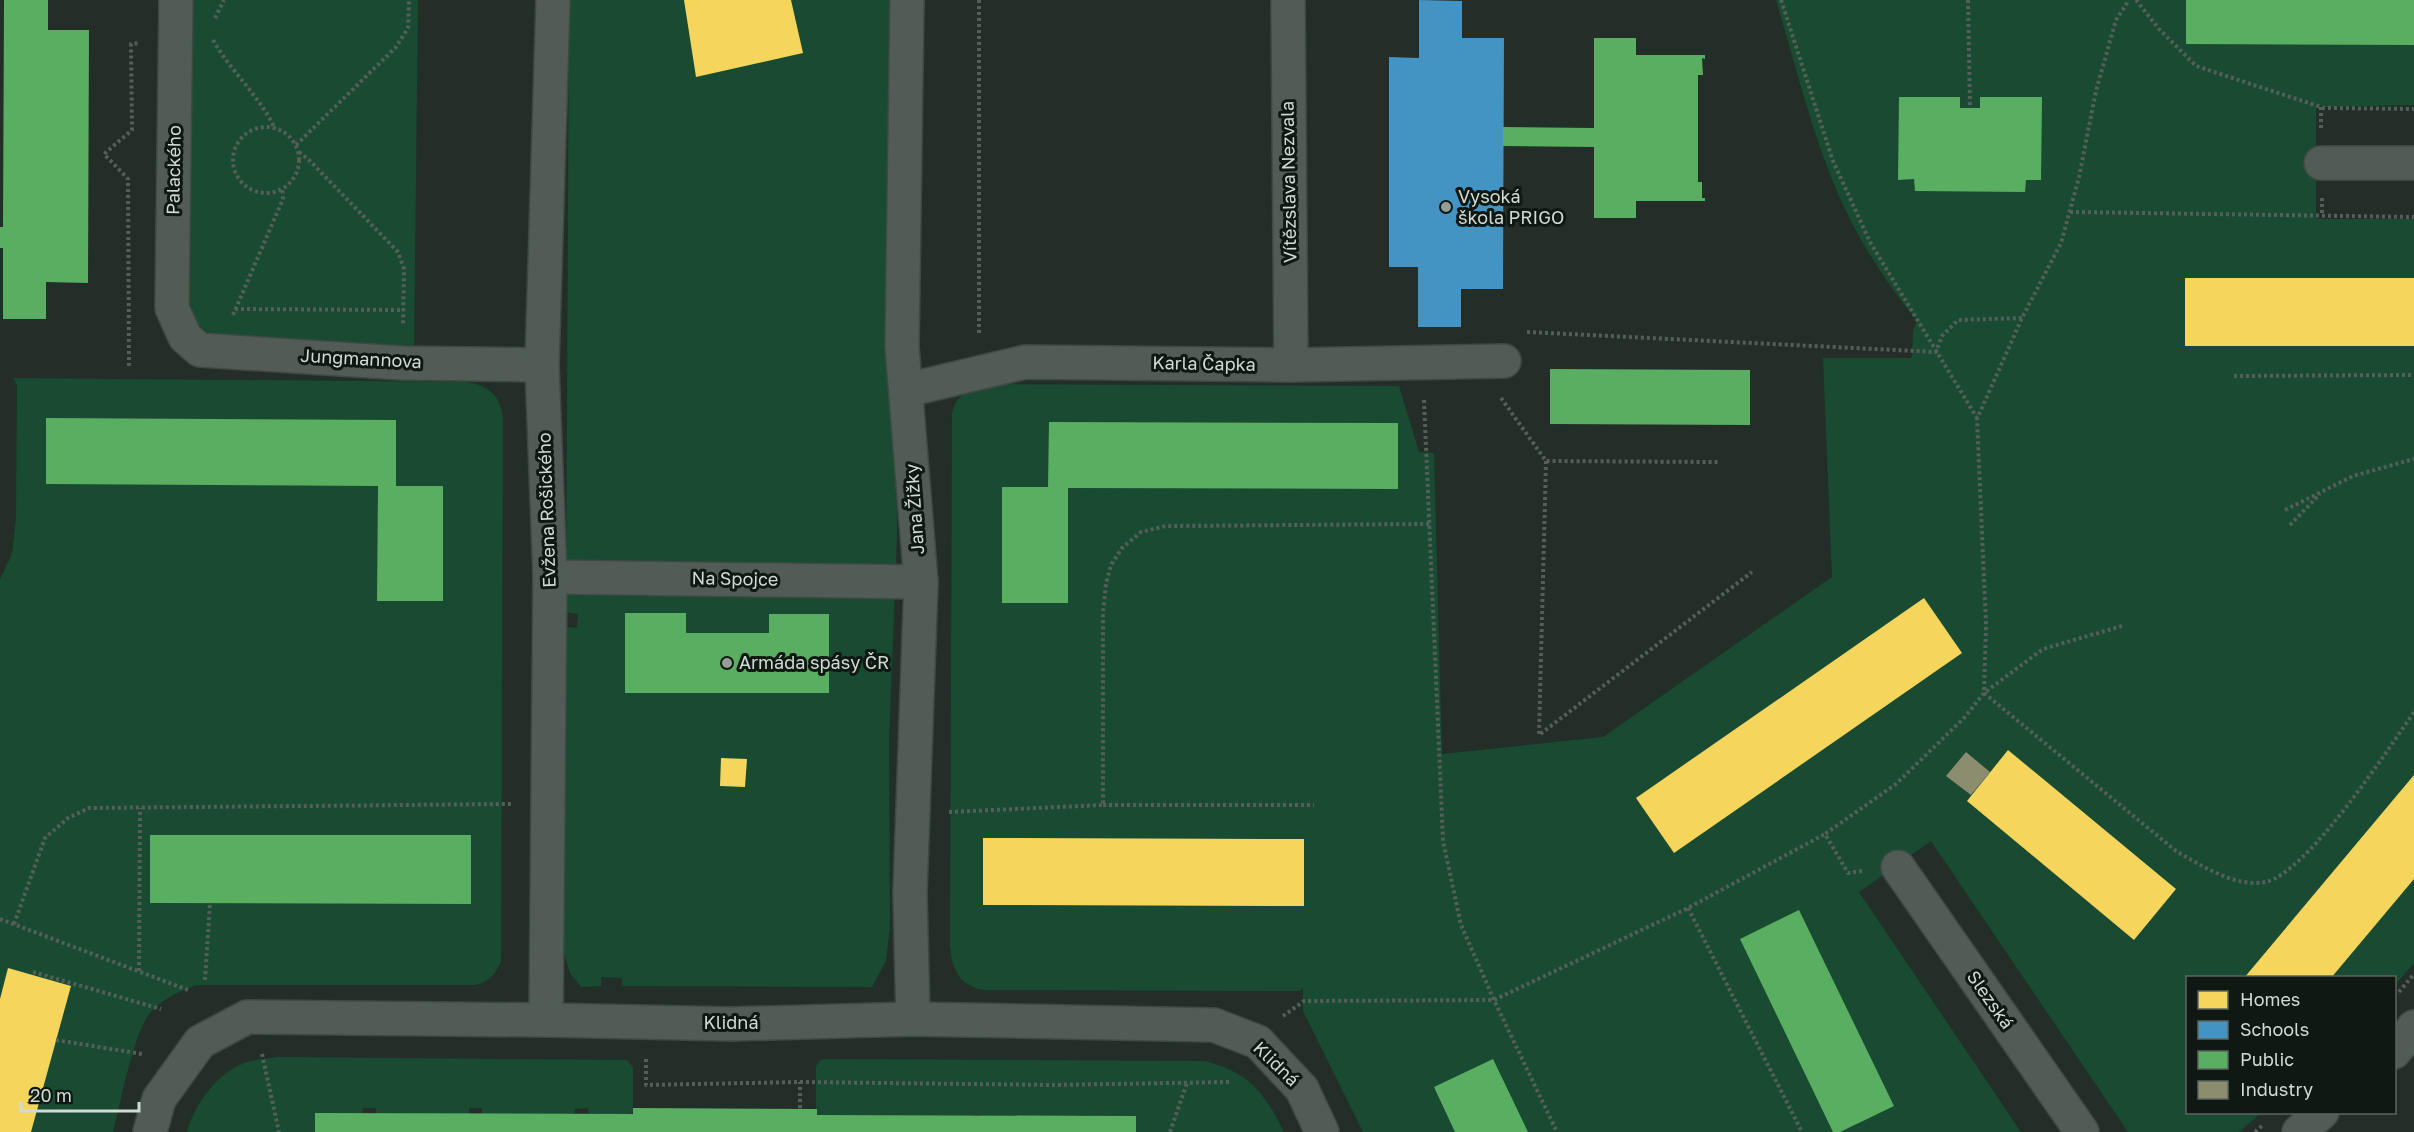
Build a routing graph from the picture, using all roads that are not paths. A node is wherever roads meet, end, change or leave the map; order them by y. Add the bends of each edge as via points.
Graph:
1 (176, 0) edge
2 (553, 0) edge
3 (907, 0) edge
4 (1288, 0) edge
5 (2321, 163) dead end
6 (2414, 163) edge
7 (185, 337) joint
8 (1504, 361) road end
9 (1291, 364) junction
10 (542, 365) junction
11 (907, 390) junction
12 (550, 577) junction
13 (921, 582) junction
14 (1898, 867) road end
15 (913, 1019) junction
16 (546, 1020) junction
17 (2414, 1027) edge
18 (2396, 1050) edge
19 (2321, 1114) edge
20 (150, 1132) edge
21 (1322, 1132) edge
22 (2082, 1132) edge
23 (2299, 1132) edge

1 - 7 street, Palackého via 172,308
2 - 10 street, Evžena Rošického
3 - 11 street, Jana Žižky via 902,335
4 - 9 street, Vítězslava Nezvala
5 - 6 street
7 - 10 street, Jungmannova via 200,350 402,363
8 - 9 street, Karla Čapka
9 - 11 street, Karla Čapka via 1025,362
10 - 12 street, Evžena Rošického
11 - 13 street, Jana Žižky
12 - 13 street, Na Spojce
12 - 16 street, Evžena Rošického
13 - 15 street, Jana Žižky via 910,893
14 - 22 street, Slezská
15 - 16 street, Klidná via 732,1024
15 - 21 street, Klidná via 1214,1025 1258,1041 1302,1089
16 - 20 street, Klidná via 247,1017 200,1042 159,1099
17 - 18 street
19 - 23 street

